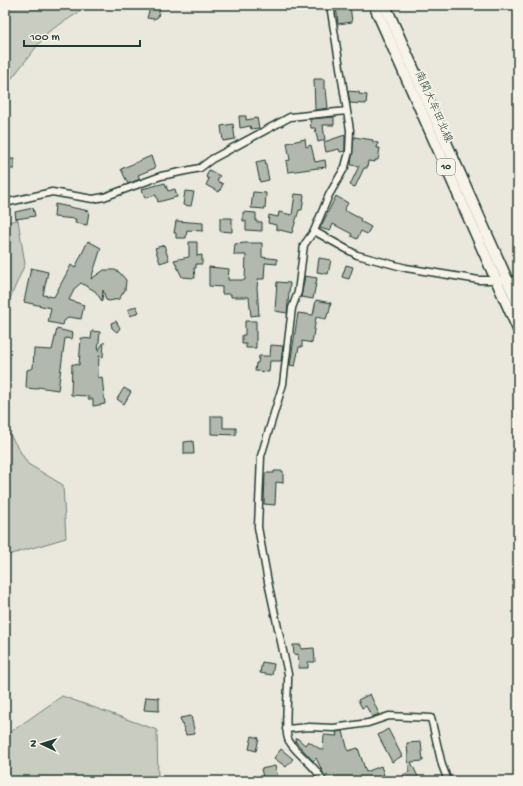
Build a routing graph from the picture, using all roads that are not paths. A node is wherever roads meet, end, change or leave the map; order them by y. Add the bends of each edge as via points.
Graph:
1 (330, 5) edge
2 (374, 5) edge
3 (385, 5) edge
4 (347, 111) junction
5 (5, 203) edge
6 (314, 231) junction
7 (496, 279) junction
8 (513, 280) edge
9 (518, 304) edge
10 (518, 329) edge
11 (286, 729) junction
12 (323, 781) edge
13 (448, 781) edge

1 - 4 street
2 - 7 main road, 南関大牟田北線 / 10
3 - 8 main road, 南関大牟田北線 / 10
4 - 5 street via 290,117 200,168 161,176 104,197 93,198 52,192
4 - 6 street via 350,130 345,167 329,195
6 - 7 street via 357,256 406,268 479,280
6 - 11 street via 304,245 298,292 292,308 282,384 261,456 258,527 288,674
7 - 8 street
7 - 10 main road, 南関大牟田北線 / 10
8 - 9 main road, 南関大牟田北線 / 10
11 - 12 street via 288,741 314,767
11 - 13 street via 334,728 368,723 389,716 431,718

